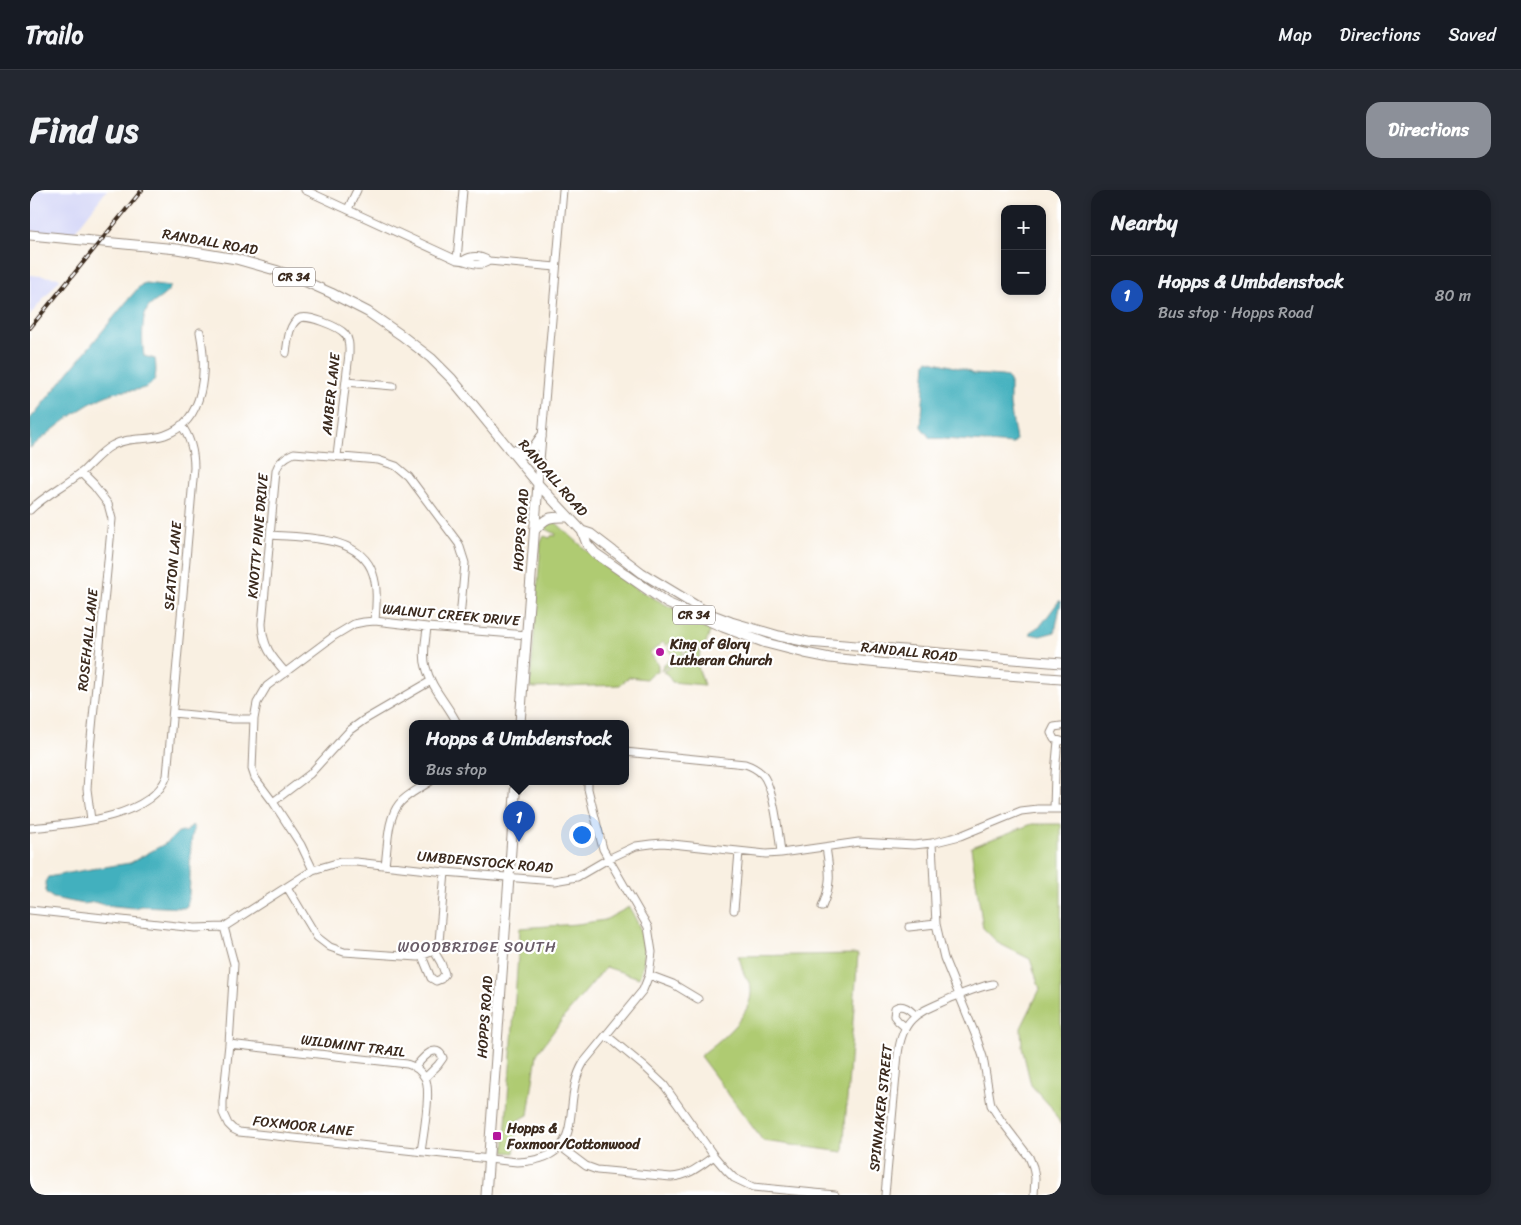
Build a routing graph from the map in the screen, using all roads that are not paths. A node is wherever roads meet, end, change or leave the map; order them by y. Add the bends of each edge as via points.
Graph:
1 (305, 190) edge
2 (357, 190) edge
3 (463, 190) edge
4 (563, 190) edge
5 (348, 209) junction
6 (30, 235) edge
7 (461, 260) junction
8 (556, 267) junction
9 (200, 332) dead end
10 (286, 352) dead end
11 (346, 382) junction
12 (393, 386) dead end
13 (181, 425) junction
14 (541, 437) junction
15 (509, 449) junction
16 (337, 456) junction
17 (81, 473) junction
18 (538, 484) junction
19 (30, 510) edge
20 (568, 517) junction
21 (535, 530) junction
22 (582, 531) junction
23 (271, 535) junction
24 (375, 620) junction
25 (427, 627) junction
26 (458, 630) junction
27 (527, 635) junction
28 (1061, 663) edge
29 (286, 673) junction
30 (1061, 679) edge
31 (431, 681) junction
32 (173, 713) junction
33 (254, 719) junction
34 (455, 720) edge
35 (520, 720) edge
36 (1061, 726) edge
37 (1059, 741) edge
38 (629, 752) edge
39 (425, 785) edge
40 (516, 785) edge
41 (588, 785) edge
42 (273, 802) junction
43 (1057, 809) edge
44 (91, 820) junction
45 (30, 828) edge
46 (932, 843) junction
47 (826, 848) junction
48 (739, 852) junction
49 (781, 853) junction
50 (608, 859) junction
51 (386, 865) junction
52 (313, 870) junction
53 (446, 872) junction
54 (509, 877) junction
55 (287, 887) junction
56 (822, 907) dead end
57 (30, 910) edge
58 (734, 910) dead end
59 (936, 924) junction
60 (224, 927) junction
61 (909, 928) dead end
62 (434, 951) junction
63 (422, 956) junction
64 (649, 975) junction
65 (993, 984) dead end
66 (959, 995) junction
67 (698, 999) dead end
68 (916, 1015) junction
69 (905, 1027) junction
70 (606, 1035) junction
71 (229, 1044) junction
72 (415, 1067) junction
73 (425, 1078) junction
74 (560, 1147) junction
75 (421, 1152) junction
76 (714, 1156) junction
77 (488, 1158) junction
78 (486, 1195) edge
79 (835, 1195) edge
80 (885, 1195) edge
81 (1034, 1195) edge

1 - 5 street
2 - 5 street
3 - 7 street
4 - 8 street, HOPPS ROAD
5 - 7 street
6 - 15 main road, RANDALL ROAD / CR 34 via 216,254 313,284 368,312 431,358
7 - 8 street via 484,258 489,262
8 - 14 street, HOPPS ROAD
9 - 13 street via 201,389 193,413
10 - 11 street, AMBER LANE via 292,326 298,319 308,317 345,333 349,345
11 - 12 street
11 - 16 street, AMBER LANE
13 - 17 street via 165,435 128,440 112,446
13 - 32 street, SEATON LANE via 192,448 194,468
14 - 15 main road via 525,454
14 - 18 street, HOPPS ROAD
15 - 18 main road, RANDALL ROAD / CR 34
16 - 23 street, KNOTTY PINE DRIVE via 294,453 278,465
16 - 26 street, KNOTTY PINE DRIVE via 378,460 396,466 409,477 459,544 465,563
17 - 19 street
17 - 44 street, ROSEHALL LANE via 108,504 112,519 86,789
18 - 20 main road, RANDALL ROAD / CR 34
18 - 21 main road, HOPPS ROAD
20 - 21 main road via 551,517
20 - 22 main road, RANDALL ROAD / CR 34
21 - 27 main road, HOPPS ROAD
22 - 28 main road, RANDALL ROAD / CR 34 via 591,534 642,573 710,614 779,636 808,642
22 - 30 main road, RANDALL ROAD / CR 34 via 587,544 595,552 667,603 766,643 830,658
23 - 24 street via 334,542 358,552 373,573
23 - 29 street, KNOTTY PINE DRIVE via 263,634 272,657
24 - 25 street, WALNUT CREEK DRIVE
24 - 29 street, WALNUT CREEK DRIVE via 354,624
25 - 26 street, WALNUT CREEK DRIVE
25 - 31 street via 425,660
26 - 27 street, WALNUT CREEK DRIVE
27 - 35 main road, HOPPS ROAD
29 - 33 street, WALNUT CREEK DRIVE via 267,686 257,703
31 - 34 street
31 - 42 street via 350,730 310,774
32 - 33 street
32 - 44 street, SEATON LANE via 169,768 161,788 126,812
33 - 42 street, WALNUT CREEK DRIVE via 252,769
36 - 37 street via 1051,731 1054,739
37 - 43 street via 1054,773
38 - 49 street via 745,764 757,769 767,783 776,812
39 - 51 street via 398,805 394,813
40 - 54 main road, HOPPS ROAD
41 - 50 street via 599,837
42 - 52 street, WALNUT CREEK DRIVE
43 - 46 street, UMBDENSTOCK ROAD via 1021,811 960,836
44 - 45 street, SEATON LANE
46 - 47 street, UMBDENSTOCK ROAD via 859,842
46 - 59 street
47 - 49 street, UMBDENSTOCK ROAD
47 - 56 street via 830,879
48 - 49 street, UMBDENSTOCK ROAD
48 - 50 street, UMBDENSTOCK ROAD via 651,844 636,846
48 - 58 street
50 - 54 street, UMBDENSTOCK ROAD via 565,880
50 - 64 street via 648,927 652,952
51 - 52 street, UMBDENSTOCK ROAD via 340,862
51 - 53 street, UMBDENSTOCK ROAD
52 - 55 street, UMBDENSTOCK ROAD
53 - 54 street, UMBDENSTOCK ROAD
53 - 62 street via 439,942
54 - 77 main road, HOPPS ROAD
55 - 60 street, UMBDENSTOCK ROAD
55 - 63 street via 317,937 330,947 344,952
57 - 60 street via 195,928
59 - 61 street
59 - 66 street via 944,958
60 - 71 street, FOXMOOR LANE via 234,964
62 - 63 street
62 - 63 street via 445,974 441,979 431,978
64 - 67 street
64 - 70 street via 643,990
65 - 66 street, SPINNAKER STREET
66 - 68 street, SPINNAKER STREET
66 - 81 street via 978,1039 991,1105 1030,1157 1035,1178
68 - 69 street, SPINNAKER STREET
68 - 69 street via 906,1007 895,1008 894,1016
69 - 80 street, SPINNAKER STREET via 898,1054
70 - 74 street via 578,1070 570,1129
70 - 76 street via 664,1085
71 - 72 street, WILDMINT TRAIL
71 - 75 street, FOXMOOR LANE via 222,1102 223,1113 232,1129
72 - 73 street, WILDMINT TRAIL
72 - 73 street via 432,1051 441,1053 443,1058
73 - 75 street via 428,1094
74 - 76 street via 597,1170 671,1177 693,1171
74 - 77 street, FOXMOOR LANE via 530,1162
75 - 77 street, FOXMOOR LANE
76 - 79 street via 734,1178 753,1187
77 - 78 main road, HOPPS ROAD

